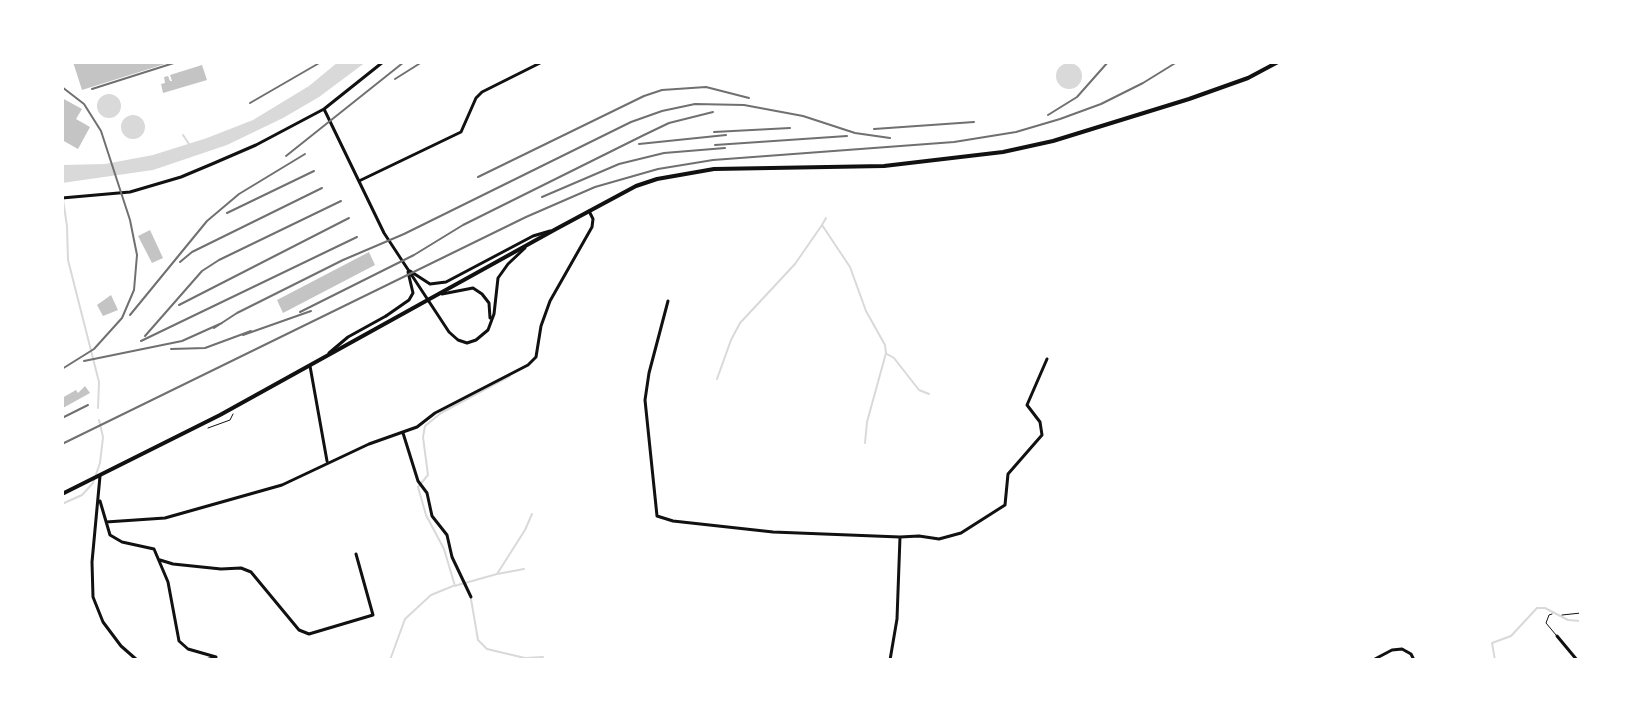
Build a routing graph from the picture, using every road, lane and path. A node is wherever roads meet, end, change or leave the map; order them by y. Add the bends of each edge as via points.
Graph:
1 (383, 62) edge
2 (542, 62) edge
3 (1278, 62) edge
4 (324, 109) junction
5 (359, 181) junction
6 (62, 198) edge
7 (589, 211) junction
8 (556, 229) junction
9 (529, 244) junction
10 (407, 269) junction
11 (439, 295) junction
12 (668, 301) dead end
13 (491, 321) junction
14 (1047, 359) dead end
15 (321, 360) junction
16 (310, 366) junction
17 (234, 411) dead end
18 (203, 429) dead end
19 (402, 433) junction
20 (327, 462) junction
21 (100, 476) junction
22 (62, 494) edge
23 (100, 501) junction
24 (106, 522) junction
25 (900, 537) junction
26 (356, 554) dead end
27 (160, 560) junction
28 (471, 597) dead end
29 (1581, 613) edge
30 (1552, 614) dead end
31 (1562, 615) dead end
32 (1557, 636) joint
33 (218, 658) edge
34 (137, 660) edge
35 (206, 660) edge
36 (890, 660) edge
37 (1373, 660) edge
38 (1414, 660) edge
39 (1577, 660) edge

1 - 4 street
2 - 5 street via 482,92 461,132
3 - 7 main road via 1189,99 1015,149 904,165 683,172 636,186
4 - 5 street
4 - 6 street via 256,145 151,187
5 - 10 street
7 - 8 main road
7 - 19 street via 592,227 550,301 536,357
8 - 9 main road
8 - 10 street via 446,282 430,284
9 - 11 main road
9 - 13 street via 498,278
10 - 13 street via 458,340 467,343 483,335
10 - 15 street via 413,293 405,305 348,337
11 - 13 street via 473,288 489,303
11 - 15 main road
12 - 25 street via 645,400 657,516 773,532
14 - 25 street via 1027,405 1040,422 1042,435 1012,466 1005,505 961,533 939,539
15 - 16 main road
16 - 20 street
16 - 21 main road
17 - 18 path via 230,420
19 - 20 street
19 - 28 street via 432,516 447,535
20 - 24 street via 282,485 165,518
21 - 22 main road
21 - 23 street
23 - 24 street
23 - 34 street via 93,597 103,622
24 - 27 street via 110,535 154,549
25 - 36 street
26 - 27 street via 373,615 309,634 299,630 251,572
27 - 33 street via 179,641
29 - 31 lane
30 - 32 lane via 1546,623
32 - 39 street
33 - 35 street
37 - 38 street via 1402,649

